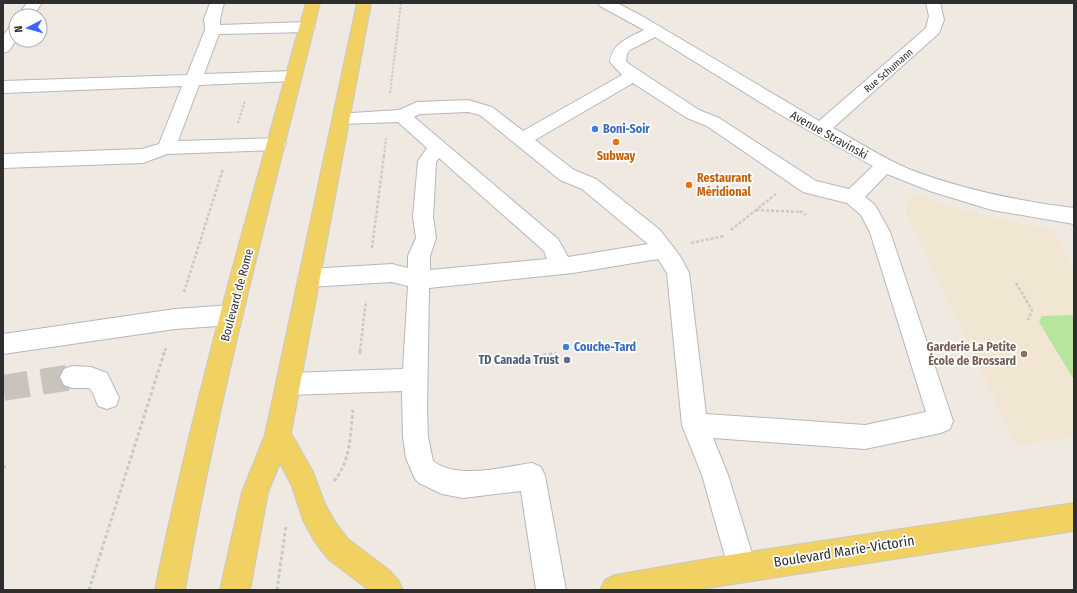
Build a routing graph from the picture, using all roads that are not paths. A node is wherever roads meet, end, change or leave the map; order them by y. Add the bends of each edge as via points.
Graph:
1 (217, 3) edge
2 (313, 3) edge
3 (364, 3) edge
4 (605, 3) edge
5 (933, 3) edge
6 (307, 27) junction
7 (213, 30) junction
8 (655, 30) junction
9 (634, 75) junction
10 (294, 76) junction
11 (193, 80) junction
12 (3, 87) edge
13 (402, 116) junction
14 (342, 118) junction
15 (821, 129) junction
16 (522, 140) junction
17 (277, 144) junction
18 (166, 148) junction
19 (439, 148) junction
20 (3, 161) edge
21 (885, 165) junction
22 (853, 197) junction
23 (1074, 216) edge
24 (664, 249) junction
25 (560, 266) junction
26 (309, 278) junction
27 (419, 280) junction
28 (232, 314) junction
29 (3, 344) edge
30 (72, 377) tunnel mouth
31 (416, 379) junction
32 (288, 384) junction
33 (107, 398) dead end
34 (695, 425) junction
35 (278, 435) junction
36 (1074, 517) edge
37 (742, 567) junction
38 (170, 590) edge
39 (235, 590) edge
40 (388, 590) edge
41 (551, 590) edge
42 (615, 590) edge

1 - 7 street via 212,19
2 - 6 main road, Boulevard de Rome
3 - 14 main road
4 - 8 street, Avenue Stravinski
5 - 15 street, Rue Schumann via 937,23 932,30
6 - 7 street
6 - 10 main road, Boulevard de Rome
7 - 11 street
8 - 9 street via 624,47 619,53 618,62
8 - 15 street, Avenue Stravinski
9 - 16 street
9 - 22 street via 693,114 712,122 810,187
10 - 11 street
10 - 17 main road, Boulevard de Rome
11 - 12 street
11 - 18 street
13 - 14 street
13 - 16 street via 417,108 468,106 486,111
13 - 19 street
14 - 26 main road
15 - 21 street, Avenue Stravinski
16 - 24 street via 567,175 589,184 653,236
17 - 18 street
17 - 28 main road, Boulevard de Rome
18 - 20 street via 143,156
19 - 25 street via 551,245
19 - 27 street via 427,161 423,217 426,238 419,256
21 - 22 street
21 - 23 street, Avenue Stravinski via 937,186 992,203
22 - 34 street via 868,210 880,232 941,421 865,436
24 - 25 street
24 - 34 street via 678,273
25 - 27 street
26 - 27 street via 392,273
26 - 32 main road
27 - 31 street
28 - 29 street
28 - 38 main road, Boulevard de Rome via 208,406
30 - 33 street via 96,378 102,384
31 - 32 street
31 - 41 street via 416,439 418,458 424,469 436,478 464,484 532,476
32 - 35 main road
34 - 37 street via 715,475
35 - 39 main road via 255,492
35 - 40 main road via 304,481 313,510 325,532 338,549 379,580
36 - 37 main road, Boulevard Marie-Victorin
37 - 42 main road, Boulevard Marie-Victorin

